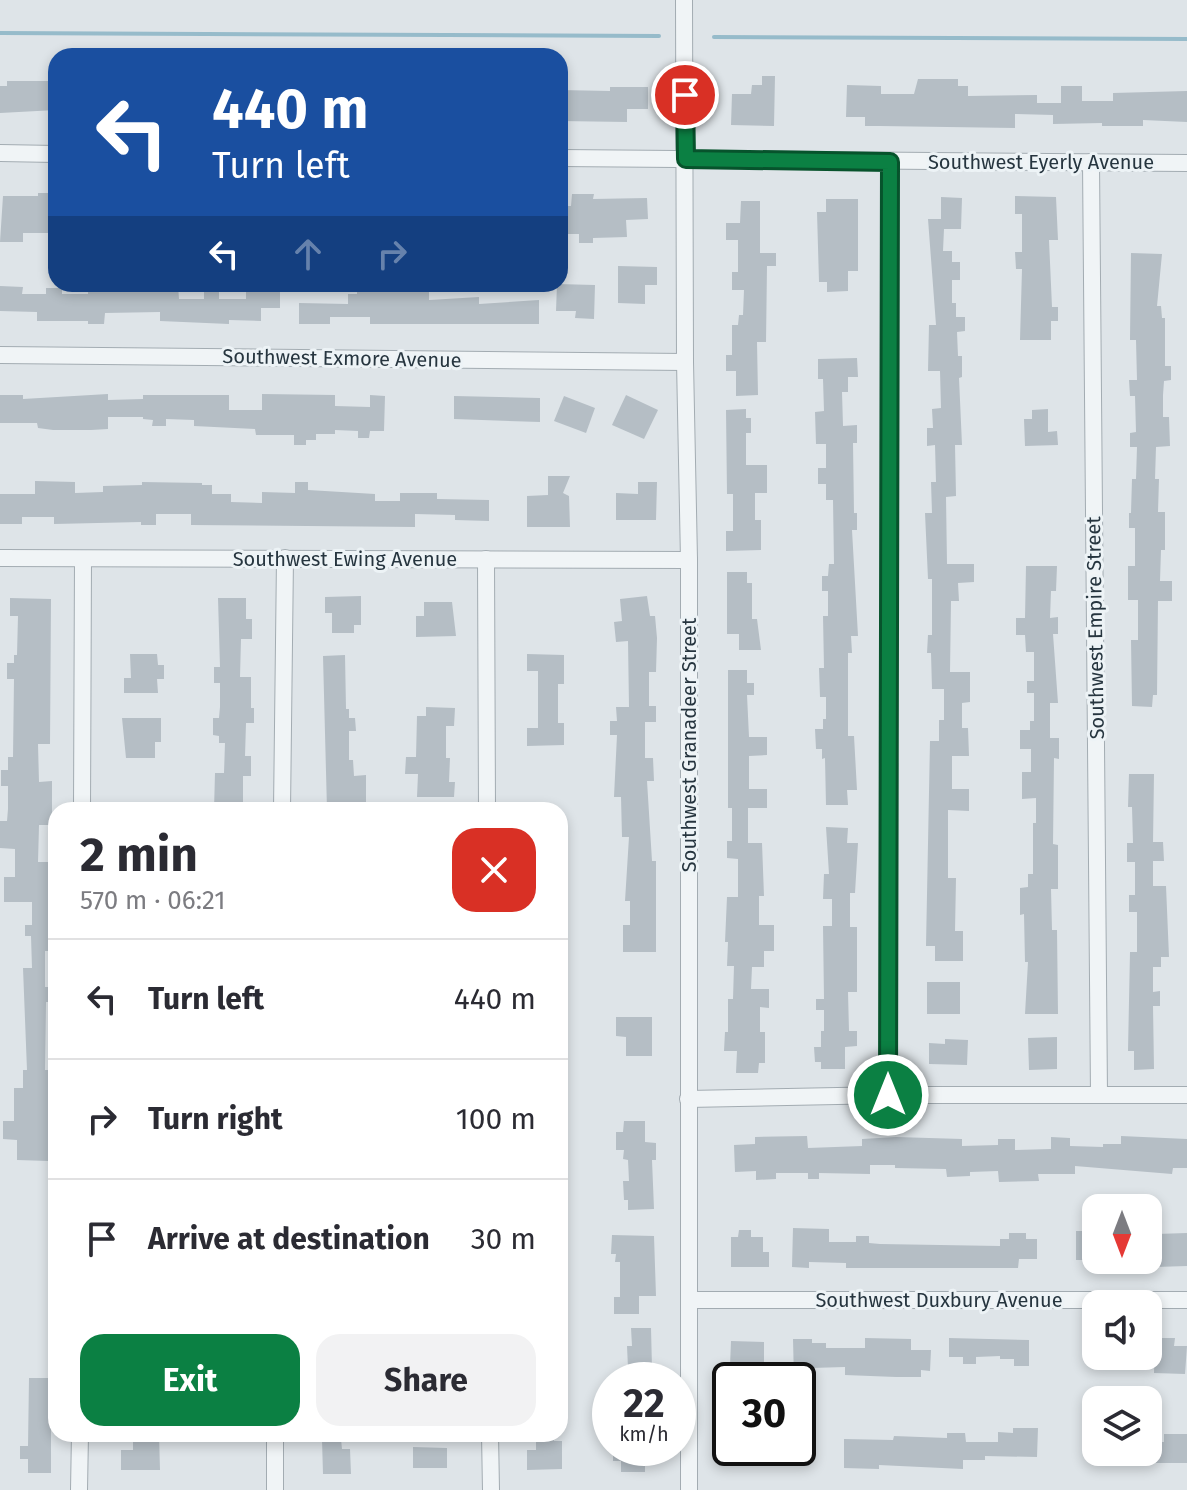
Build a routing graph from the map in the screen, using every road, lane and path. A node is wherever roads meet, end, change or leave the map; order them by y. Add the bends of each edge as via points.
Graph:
1 (684, 0) edge
2 (0, 153) edge
3 (48, 154) edge
4 (568, 158) edge
5 (686, 159) junction
6 (890, 162) junction
7 (1091, 162) junction
8 (1187, 163) edge
9 (0, 355) edge
10 (685, 362) junction
11 (0, 558) edge
12 (285, 558) junction
13 (486, 559) junction
14 (83, 560) junction
15 (689, 560) junction
16 (82, 802) edge
17 (282, 802) edge
18 (487, 802) edge
19 (888, 1095) junction
20 (1099, 1095) junction
21 (1187, 1095) edge
22 (688, 1099) junction
23 (691, 1300) junction
24 (1187, 1300) edge
25 (80, 1442) edge
26 (275, 1442) edge
27 (490, 1442) edge
28 (79, 1490) edge
29 (275, 1490) edge
30 (491, 1490) edge
31 (689, 1490) edge

1 - 5 street, Southwest Granadeer Street
2 - 3 street
4 - 5 street, Southwest Eyerly Avenue
5 - 6 street, Southwest Eyerly Avenue
5 - 10 street, Southwest Granadeer Street
6 - 7 street, Southwest Eyerly Avenue
6 - 19 street
7 - 8 street, Southwest Eyerly Avenue
7 - 20 street, Southwest Empire Street
9 - 10 street, Southwest Exmore Avenue
10 - 15 street, Southwest Granadeer Street
11 - 14 street, Southwest Ewing Avenue
12 - 13 street, Southwest Ewing Avenue
12 - 14 street, Southwest Ewing Avenue
12 - 17 street
13 - 15 street, Southwest Ewing Avenue
13 - 18 street
14 - 16 street
15 - 22 street, Southwest Granadeer Street
19 - 20 street
19 - 22 street
20 - 21 street
22 - 23 street, Southwest Granadeer Street
23 - 24 street, Southwest Duxbury Avenue
23 - 31 street, Southwest Granadeer Street
25 - 28 street
26 - 29 street
27 - 30 street

